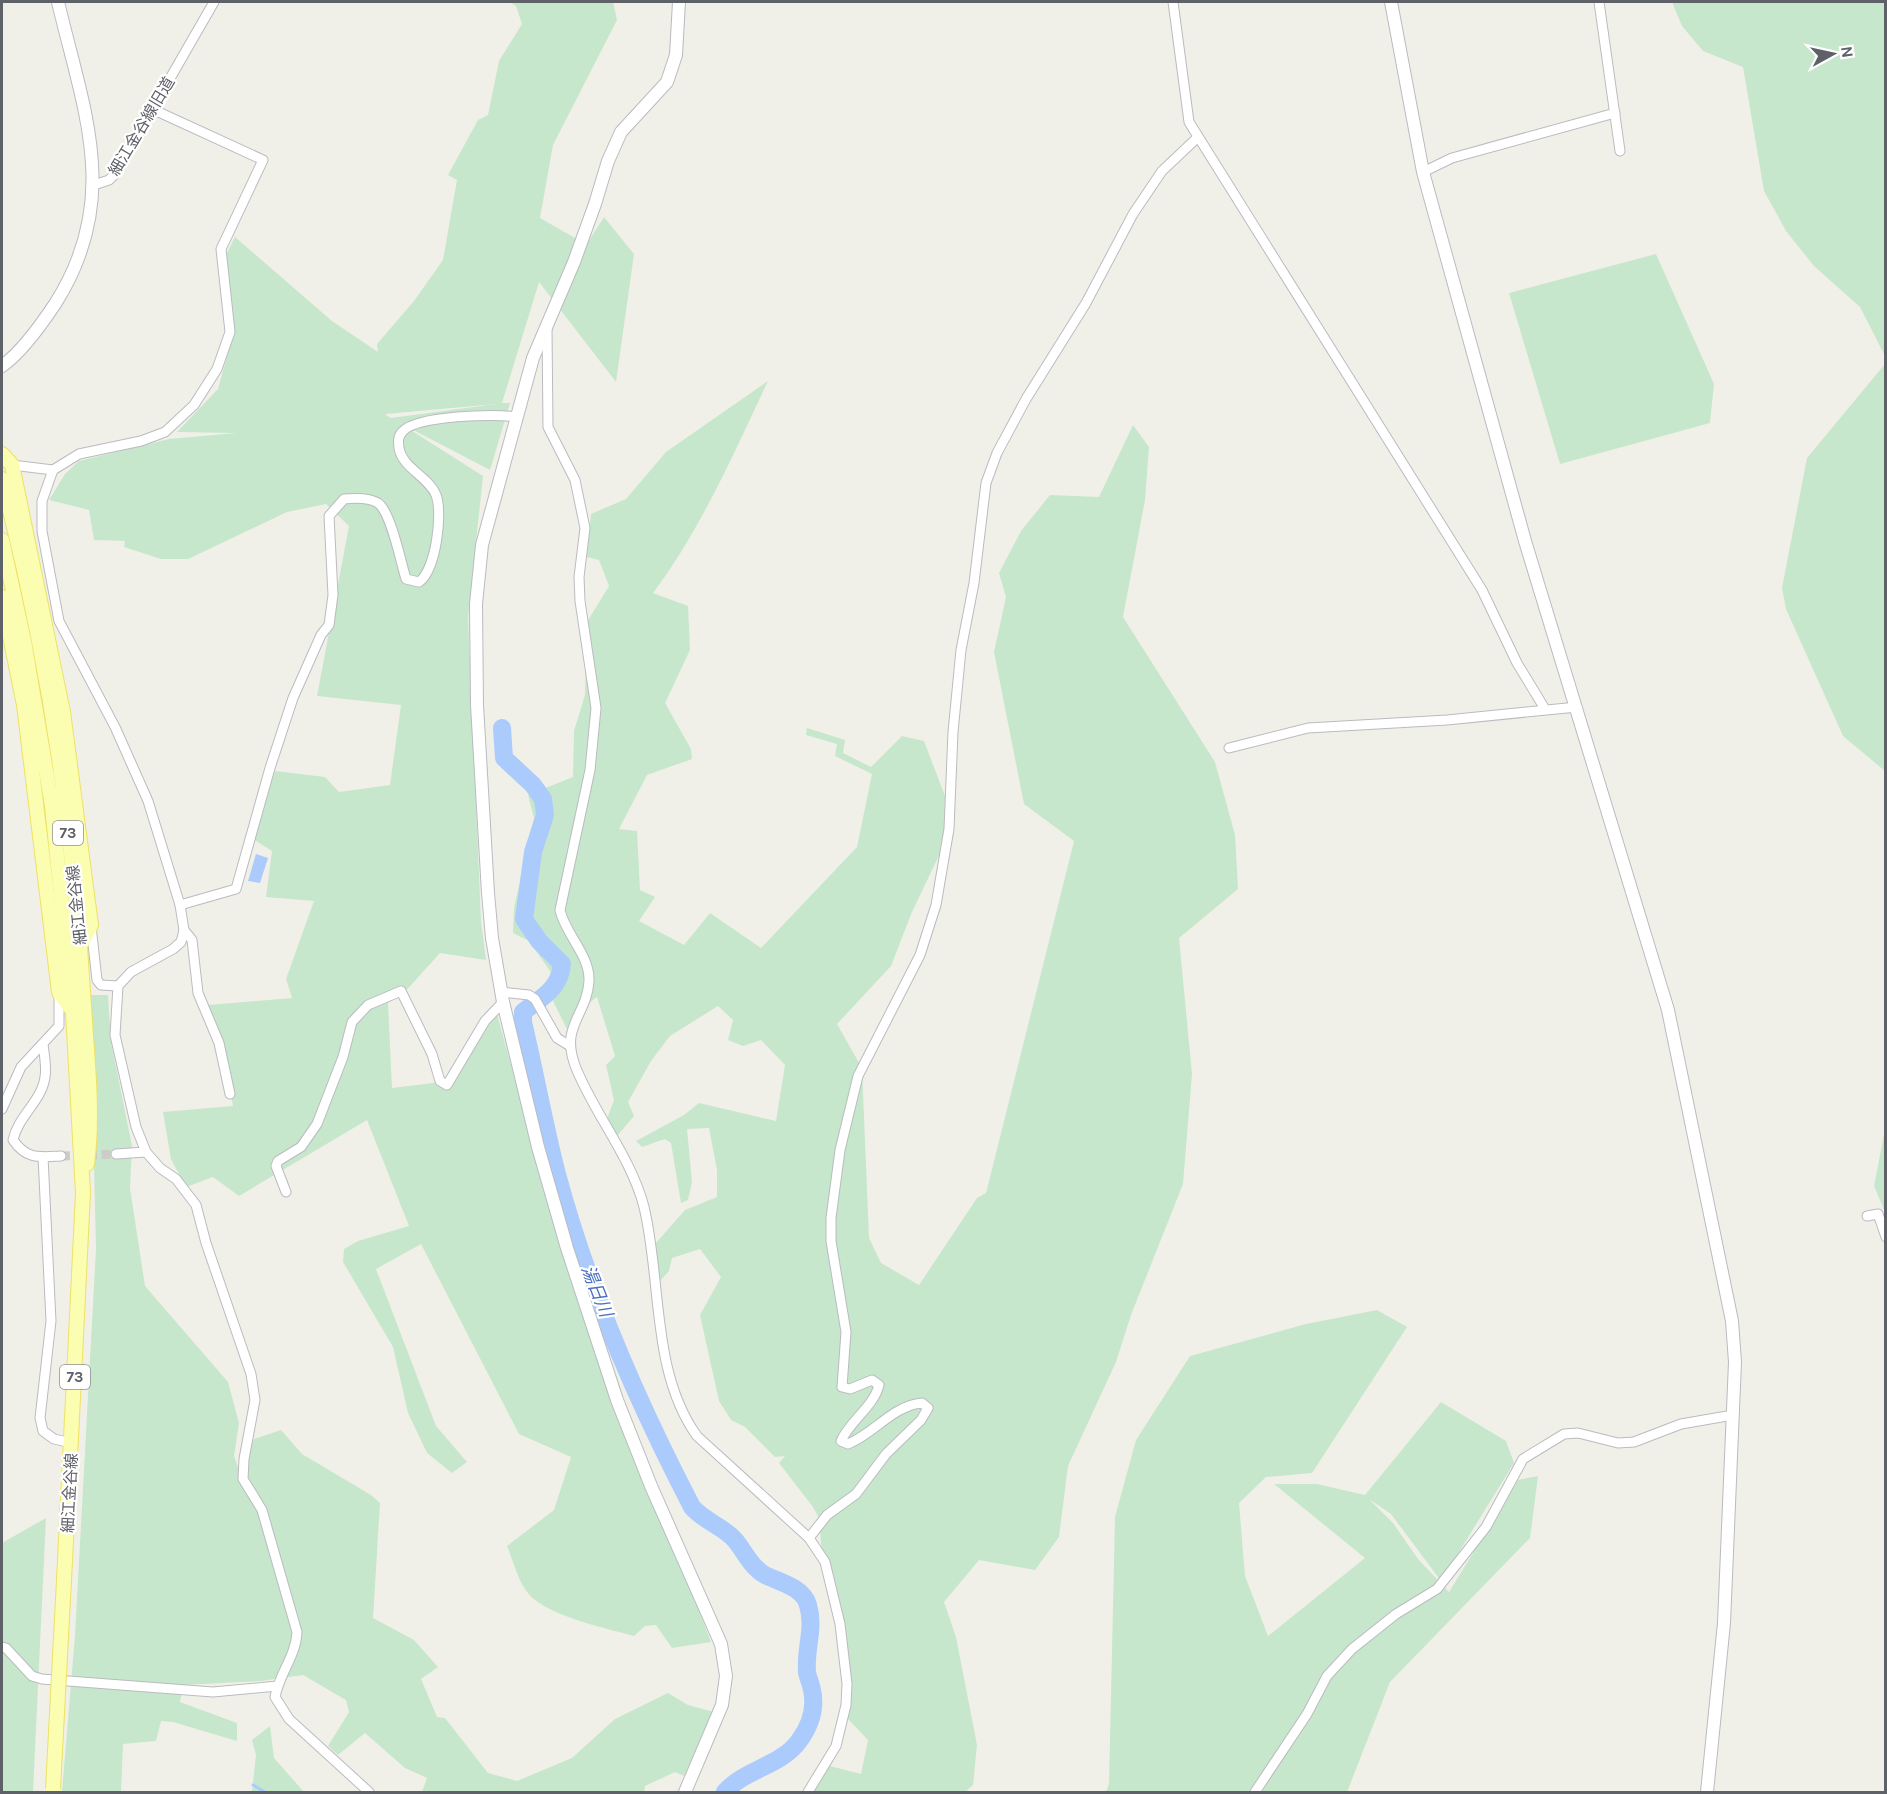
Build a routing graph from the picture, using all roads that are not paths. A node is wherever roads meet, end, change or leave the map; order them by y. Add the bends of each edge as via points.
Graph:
1 (58, 2) edge
2 (214, 2) edge
3 (679, 2) edge
4 (1173, 2) edge
5 (1391, 2) edge
6 (1599, 2) edge
7 (152, 109) junction
8 (1615, 113) junction
9 (1198, 137) junction
10 (1620, 151) dead end
11 (1422, 172) junction
12 (94, 185) junction
13 (547, 326) junction
14 (2, 366) edge
15 (516, 417) junction
16 (2, 454) edge
17 (12, 465) junction
18 (53, 470) junction
19 (2, 479) edge
20 (2, 540) edge
21 (2, 597) edge
22 (1577, 707) junction
23 (1545, 710) junction
24 (1229, 748) dead end
25 (180, 905) junction
26 (91, 925) junction
27 (184, 930) junction
28 (80, 945) junction
29 (118, 986) junction
30 (59, 992) junction
31 (502, 997) junction
32 (74, 1012) junction
33 (43, 1044) junction
34 (570, 1046) junction
35 (230, 1094) dead end
36 (2, 1109) edge
37 (146, 1152) junction
38 (116, 1154) tunnel mouth
39 (61, 1156) tunnel mouth
40 (43, 1157) junction
41 (286, 1192) dead end
42 (83, 1193) junction
43 (1867, 1216) dead end
44 (1886, 1238) edge
45 (1733, 1415) junction
46 (72, 1443) junction
47 (809, 1538) junction
48 (2, 1647) edge
49 (277, 1686) junction
50 (53, 1791) edge
51 (369, 1792) edge
52 (685, 1792) edge
53 (808, 1792) edge
54 (1255, 1792) edge
55 (1707, 1792) edge

1 - 12 street via 88,130
2 - 7 street, 細江金谷線旧道
3 - 13 street via 676,55 667,82 621,132
4 - 9 street via 1189,122
5 - 11 street
6 - 8 street
7 - 12 street, 細江金谷線旧道 via 110,180
7 - 18 street via 263,160 221,249 230,332 218,369 175,425 141,441 79,454
8 - 10 street
8 - 11 street via 1452,158
9 - 23 street via 1482,590
9 - 47 street via 1162,171 1133,214 1086,303 1026,399 986,483 961,650 949,829 936,905 920,955 858,1076 840,1150 831,1218 831,1241 846,1332 842,1387 850,1389 872,1380 879,1385 841,1441 848,1444 857,1440 910,1404 922,1403 928,1408 856,1494 827,1515
11 - 22 street via 1525,541
12 - 14 street, 細江金谷線旧道 via 88,232 71,278 48,315
13 - 15 street
13 - 34 street via 548,427 581,496 585,528 580,602 596,708 590,770 560,910 563,923 586,963 589,979 570,1034
15 - 25 street via 476,415 420,423 403,430 398,439 400,452 435,493 438,508 430,568 419,582 406,579 386,514 378,503 367,499 344,500 329,516 333,595 329,625 293,698 236,889
15 - 31 street via 482,545 476,604 487,882
16 - 17 main road
17 - 18 street
17 - 26 main road via 63,712
18 - 25 street via 42,501 42,531 59,621 115,727 148,801
19 - 28 main road, 細江金谷線 / 73 via 53,732
20 - 32 main road, 細江金谷線 / 73 via 52,806
21 - 30 main road, 73 via 24,705
22 - 23 street
22 - 45 street via 1676,1043 1732,1321
23 - 24 street via 1308,728
25 - 27 street
26 - 28 main road
26 - 29 street via 97,980 101,985
27 - 29 street via 181,942 173,949 131,972
27 - 35 street via 192,940 198,993 219,1043
28 - 42 main road, 細江金谷線 / 73 via 90,1134
29 - 37 street via 115,1035 136,1127
30 - 32 main road, 73
30 - 33 street via 59,1026
31 - 34 street via 529,995 535,999 557,1038
31 - 41 street via 447,1085 440,1082 432,1054 401,991 369,1005 352,1022 317,1124 301,1147 278,1161 276,1166
31 - 52 street via 538,1147 617,1400 721,1644 726,1676 722,1706
32 - 42 main road, 細江金谷線 / 73
33 - 36 street via 21,1067
33 - 40 street via 43,1086 16,1127 13,1140 21,1152
34 - 47 street via 575,1067 620,1151 643,1205 667,1361 685,1420 697,1436
37 - 38 street
37 - 49 street via 176,1179 196,1205 251,1374 255,1400 243,1479 262,1509 297,1632 296,1648
39 - 40 street
40 - 46 street via 51,1321 40,1418 43,1431 54,1439
42 - 46 main road, 細江金谷線 / 73
43 - 44 street via 1878,1214
45 - 54 street via 1681,1424 1634,1442 1564,1434 1523,1459 1486,1527 1437,1589 1396,1614 1352,1649 1327,1676 1307,1714
45 - 55 street via 1724,1623
46 - 50 main road, 細江金谷線 / 73, bridge
47 - 53 street via 828,1572 840,1624 847,1684 836,1746
48 - 49 street via 32,1676 42,1679 213,1692
49 - 51 street via 275,1697 289,1719

